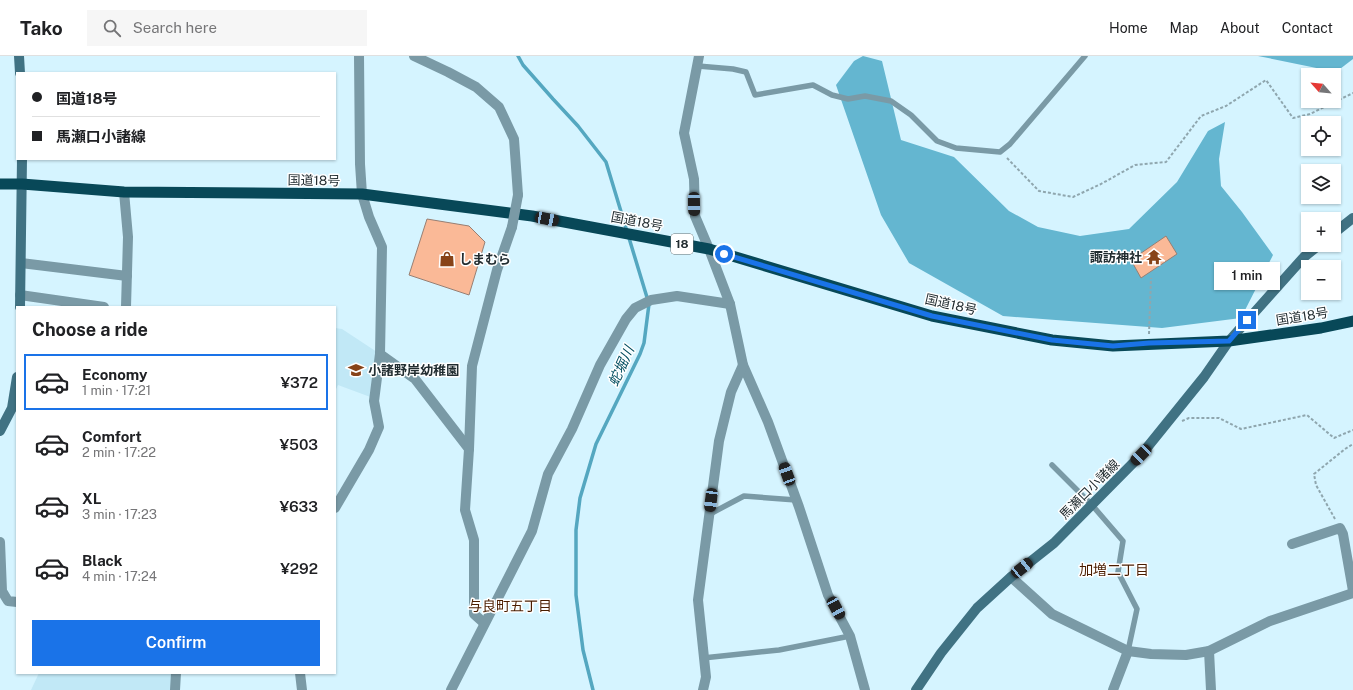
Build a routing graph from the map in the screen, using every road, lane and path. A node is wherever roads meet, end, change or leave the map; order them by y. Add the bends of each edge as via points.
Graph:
1 (19, 56) edge
2 (359, 56) edge
3 (414, 56) edge
4 (1085, 56) edge
5 (698, 61) edge
6 (20, 72) edge
7 (1353, 93) edge
8 (1000, 152) junction
9 (22, 160) edge
10 (0, 184) edge
11 (22, 184) junction
12 (124, 192) junction
13 (362, 194) junction
14 (1353, 218) edge
15 (1341, 227) edge
16 (709, 249) junction
17 (1310, 252) edge
18 (21, 263) junction
19 (128, 276) junction
20 (1151, 278) dead end
21 (20, 295) junction
22 (730, 304) junction
23 (20, 306) edge
24 (97, 306) edge
25 (126, 306) edge
26 (1353, 321) edge
27 (1229, 341) junction
28 (1149, 343) junction
29 (380, 354) junction
30 (743, 365) junction
31 (16, 383) edge
32 (1182, 421) dead end
33 (1353, 430) edge
34 (0, 431) edge
35 (1353, 444) edge
36 (469, 449) junction
37 (1052, 465) dead end
38 (796, 500) junction
39 (1092, 505) junction
40 (336, 506) edge
41 (709, 514) junction
42 (1340, 528) junction
43 (0, 542) edge
44 (1292, 544) dead end
45 (1011, 577) junction
46 (1353, 592) edge
47 (8, 601) edge
48 (484, 623) junction
49 (850, 636) junction
50 (1128, 650) junction
51 (1209, 651) junction
52 (703, 658) junction
53 (176, 674) edge
54 (300, 674) edge
55 (175, 690) edge
56 (302, 690) edge
57 (451, 690) edge
58 (703, 690) edge
59 (865, 690) edge
60 (916, 690) edge
61 (1113, 690) edge
62 (1211, 690) edge

1 - 6 main road
2 - 13 street
3 - 36 street, bridge via 476,87 499,107 514,139 518,195 512,227 497,270 472,366
4 - 8 lane via 1010,144
5 - 8 lane via 746,72 755,94 812,85 832,95 848,99 865,96 891,101 937,141 956,148
5 - 16 street via 684,133 694,179 695,216
7 - 8 path via 1310,114 1293,118 1266,80 1226,106 1201,116 1166,162 1135,165 1073,197 1039,191
9 - 11 main road
10 - 11 highway, 国道18号 / 18
11 - 12 highway, 国道18号 / 18
11 - 18 main road
12 - 13 highway, 国道18号 / 18
12 - 19 street
13 - 16 highway, 国道18号 / 18 via 532,216
13 - 29 street via 382,246
14 - 15 main road
16 - 22 street
16 - 28 highway, 国道18号 / 18 via 940,317 1052,340 1113,346
17 - 27 main road, 馬瀬口小諸線
18 - 19 street
18 - 21 main road
19 - 25 street
20 - 28 path
21 - 23 main road
21 - 24 street
22 - 30 street
22 - 48 street via 670,297 651,300 635,308 626,319 600,365 572,429 548,474 532,531
26 - 27 highway, 国道18号 / 18
27 - 28 highway, 国道18号 / 18
27 - 39 main road, 馬瀬口小諸線 via 1204,377 1141,455
29 - 36 street via 415,379
29 - 40 street via 374,401 379,427 369,450
30 - 38 street via 768,422
30 - 41 street via 731,392 719,441
31 - 34 main road via 12,408
32 - 33 path via 1189,418 1219,418 1241,429 1307,416 1334,438
35 - 42 path via 1314,474 1316,484
36 - 48 street via 465,510 474,540 474,614
37 - 39 lane
38 - 41 lane via 744,496
38 - 49 street via 828,595
39 - 45 main road, 馬瀬口小諸線 via 1054,543
39 - 50 lane via 1123,541 1118,572 1136,609
41 - 52 street via 698,600
42 - 44 street
42 - 46 street
43 - 47 street via 2,591
45 - 50 street via 1052,614
45 - 60 main road, 馬瀬口小諸線 via 977,608 941,653
46 - 51 street via 1270,621
48 - 57 street
49 - 52 lane via 779,650
49 - 59 street
50 - 51 street via 1151,654 1186,655
50 - 61 street
51 - 62 street
52 - 58 street via 706,676
53 - 55 street
54 - 56 street

